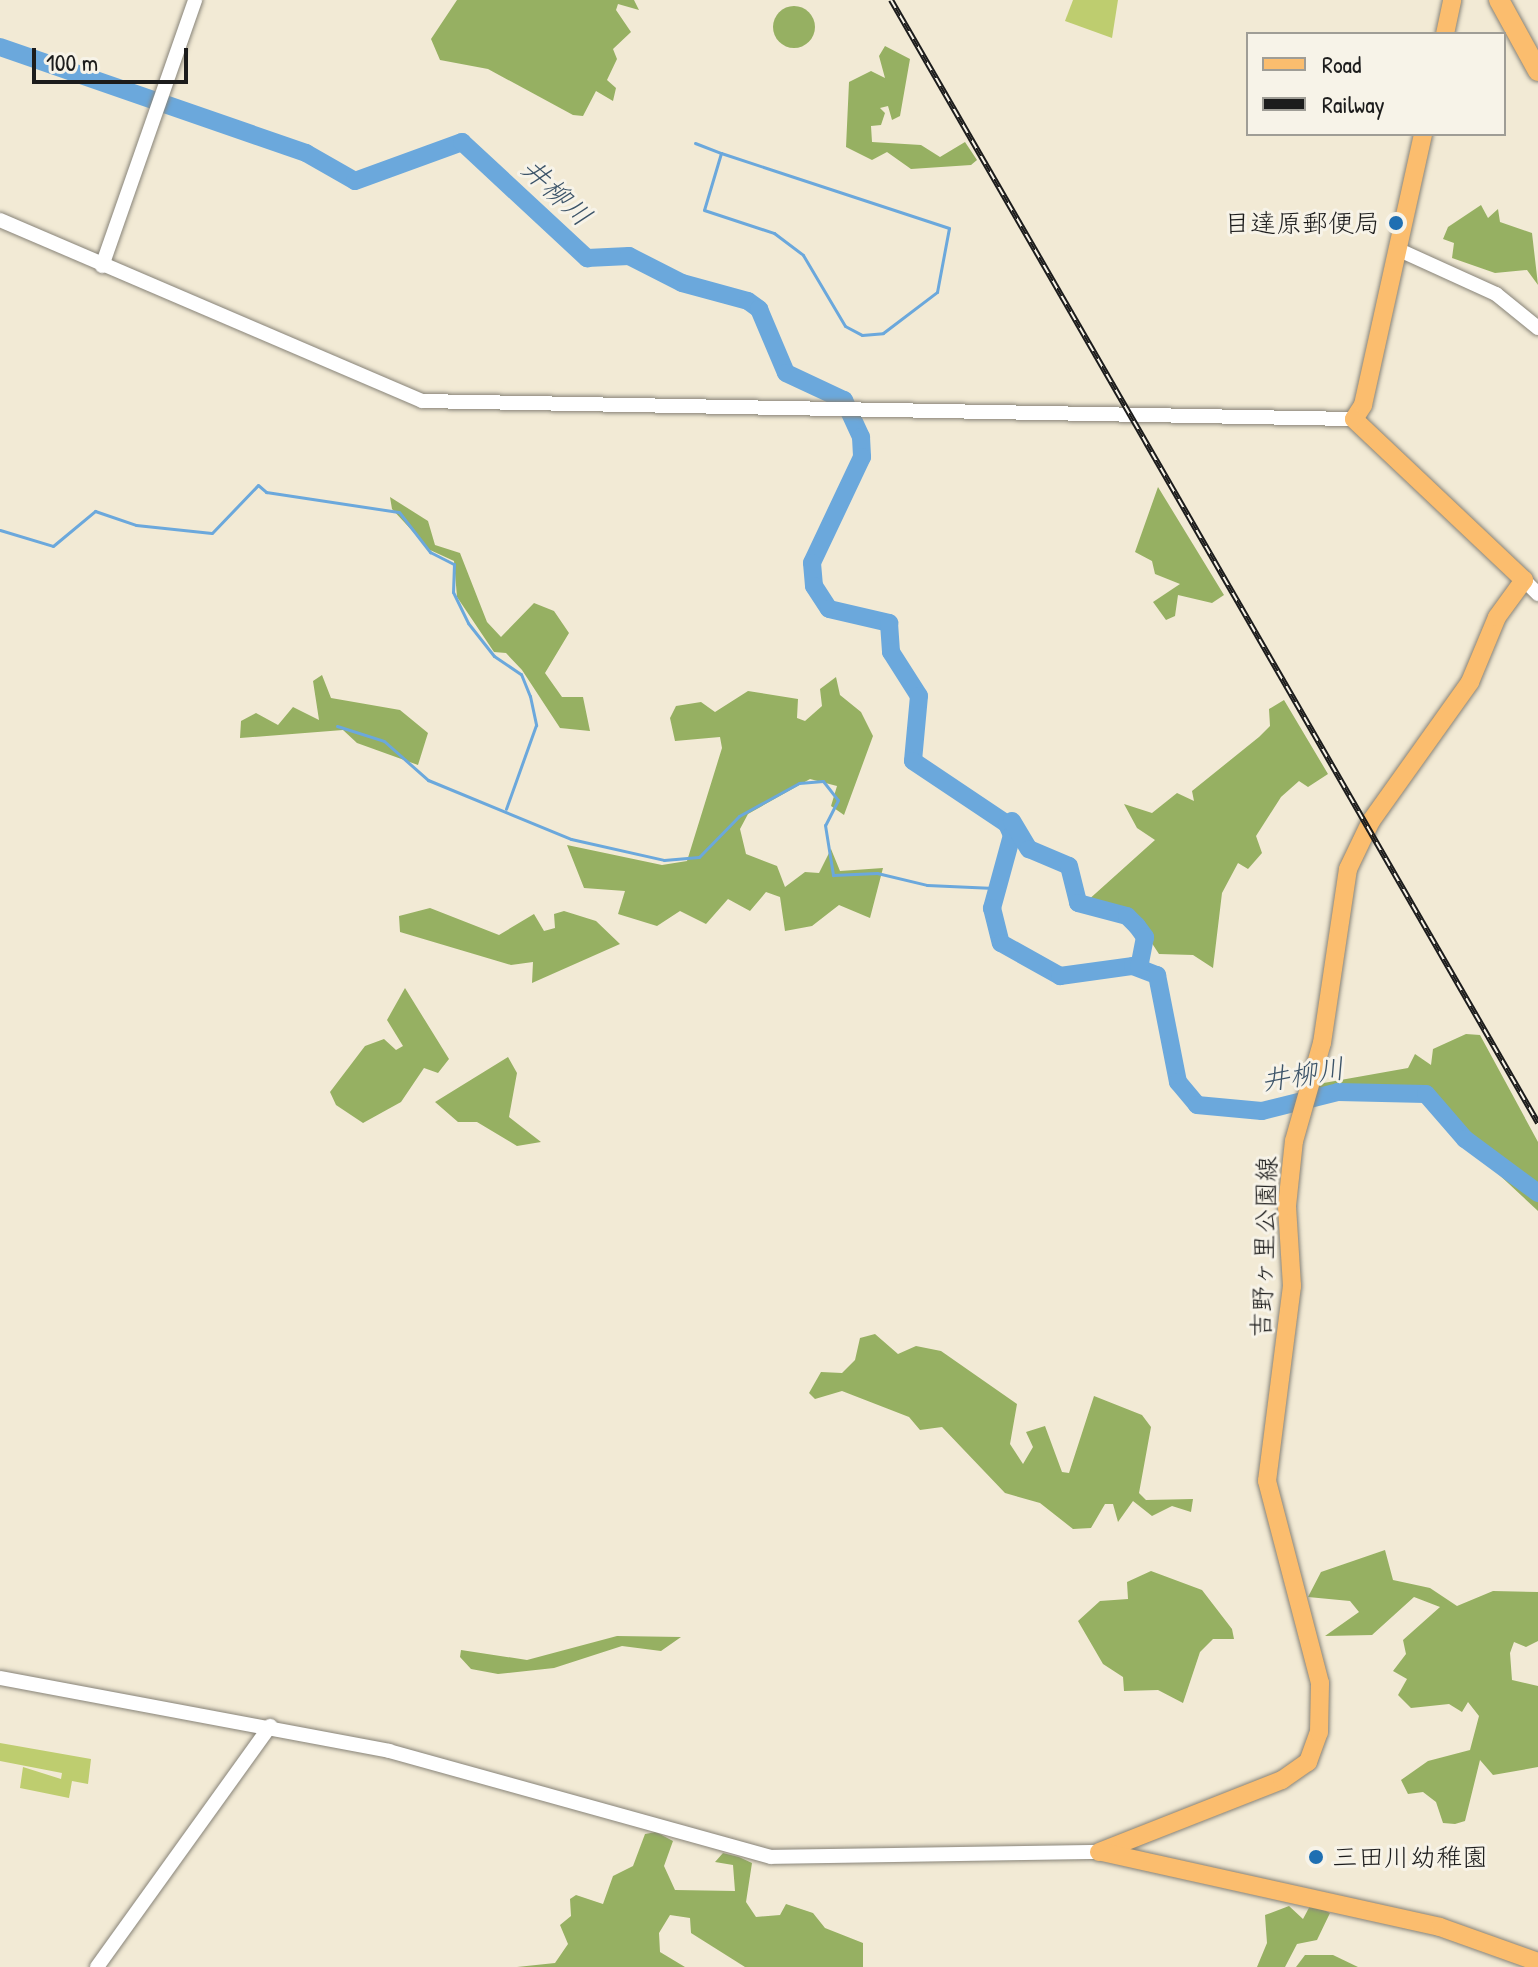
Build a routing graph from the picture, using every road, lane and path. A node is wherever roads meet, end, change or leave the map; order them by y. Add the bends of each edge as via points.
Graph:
1 (195, 0) edge
2 (1452, 0) edge
3 (1499, 0) edge
4 (1445, 32) edge
5 (1538, 71) edge
6 (1423, 136) edge
7 (0, 220) edge
8 (1397, 249) junction
9 (102, 266) junction
10 (1538, 328) edge
11 (1354, 419) junction
12 (1524, 580) junction
13 (1538, 594) edge
14 (0, 1678) edge
15 (270, 1726) junction
16 (1099, 1852) junction
17 (1538, 1962) edge
18 (97, 1967) edge

1 - 9 street
2 - 4 main road
3 - 5 highway
6 - 8 main road
7 - 9 street
8 - 10 street via 1496,294
8 - 11 main road via 1363,405
9 - 11 street via 422,401
11 - 12 main road
12 - 13 street
12 - 16 main road, 吉野ヶ里公園線 via 1497,617 1470,682 1386,799 1348,869 1322,1043 1294,1141 1287,1206 1292,1286 1267,1481 1320,1683 1315,1749 1282,1780
14 - 15 street
15 - 16 street via 389,1751 771,1857
15 - 18 street
16 - 17 main road via 1440,1927

